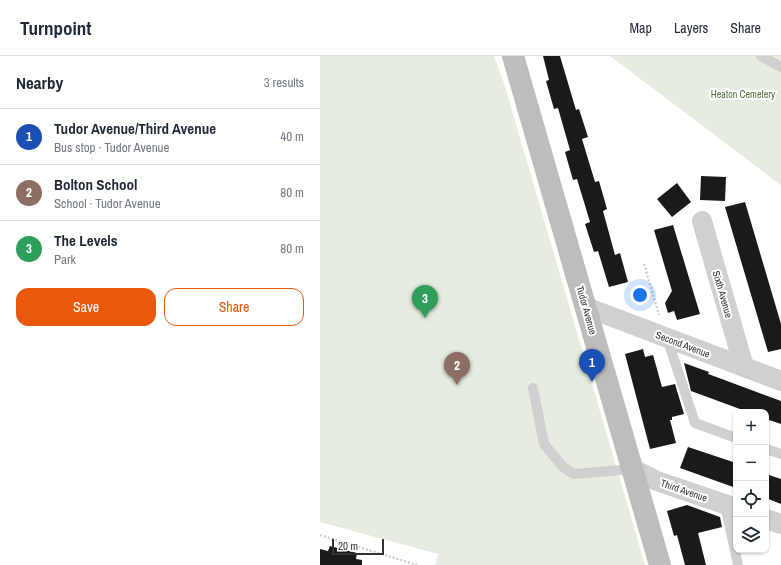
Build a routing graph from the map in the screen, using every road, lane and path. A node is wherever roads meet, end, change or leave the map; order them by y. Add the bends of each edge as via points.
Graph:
1 (513, 56) edge
2 (761, 56) edge
3 (781, 67) edge
4 (702, 221) dead end
5 (644, 264) dead end
6 (586, 307) junction
7 (666, 338) junction
8 (744, 367) junction
9 (781, 381) edge
10 (533, 388) dead end
11 (733, 437) edge
12 (769, 450) edge
13 (781, 454) edge
14 (633, 469) junction
15 (731, 506) edge
16 (769, 520) edge
17 (781, 524) edge
18 (320, 535) edge
19 (417, 565) edge
20 (660, 565) edge
21 (738, 565) edge

1 - 6 main road, Tudor Avenue
2 - 3 lane
4 - 8 street, Sixth Avenue
5 - 7 path
6 - 7 street, Second Avenue
6 - 14 main road, Tudor Avenue
7 - 8 street, Second Avenue
7 - 11 lane via 695,423
8 - 9 street, Second Avenue
10 - 14 lane via 544,444 562,467 574,474
12 - 13 lane
14 - 15 street, Third Avenue via 657,481
14 - 20 main road, Tudor Avenue
15 - 21 lane
16 - 17 street
18 - 19 path

